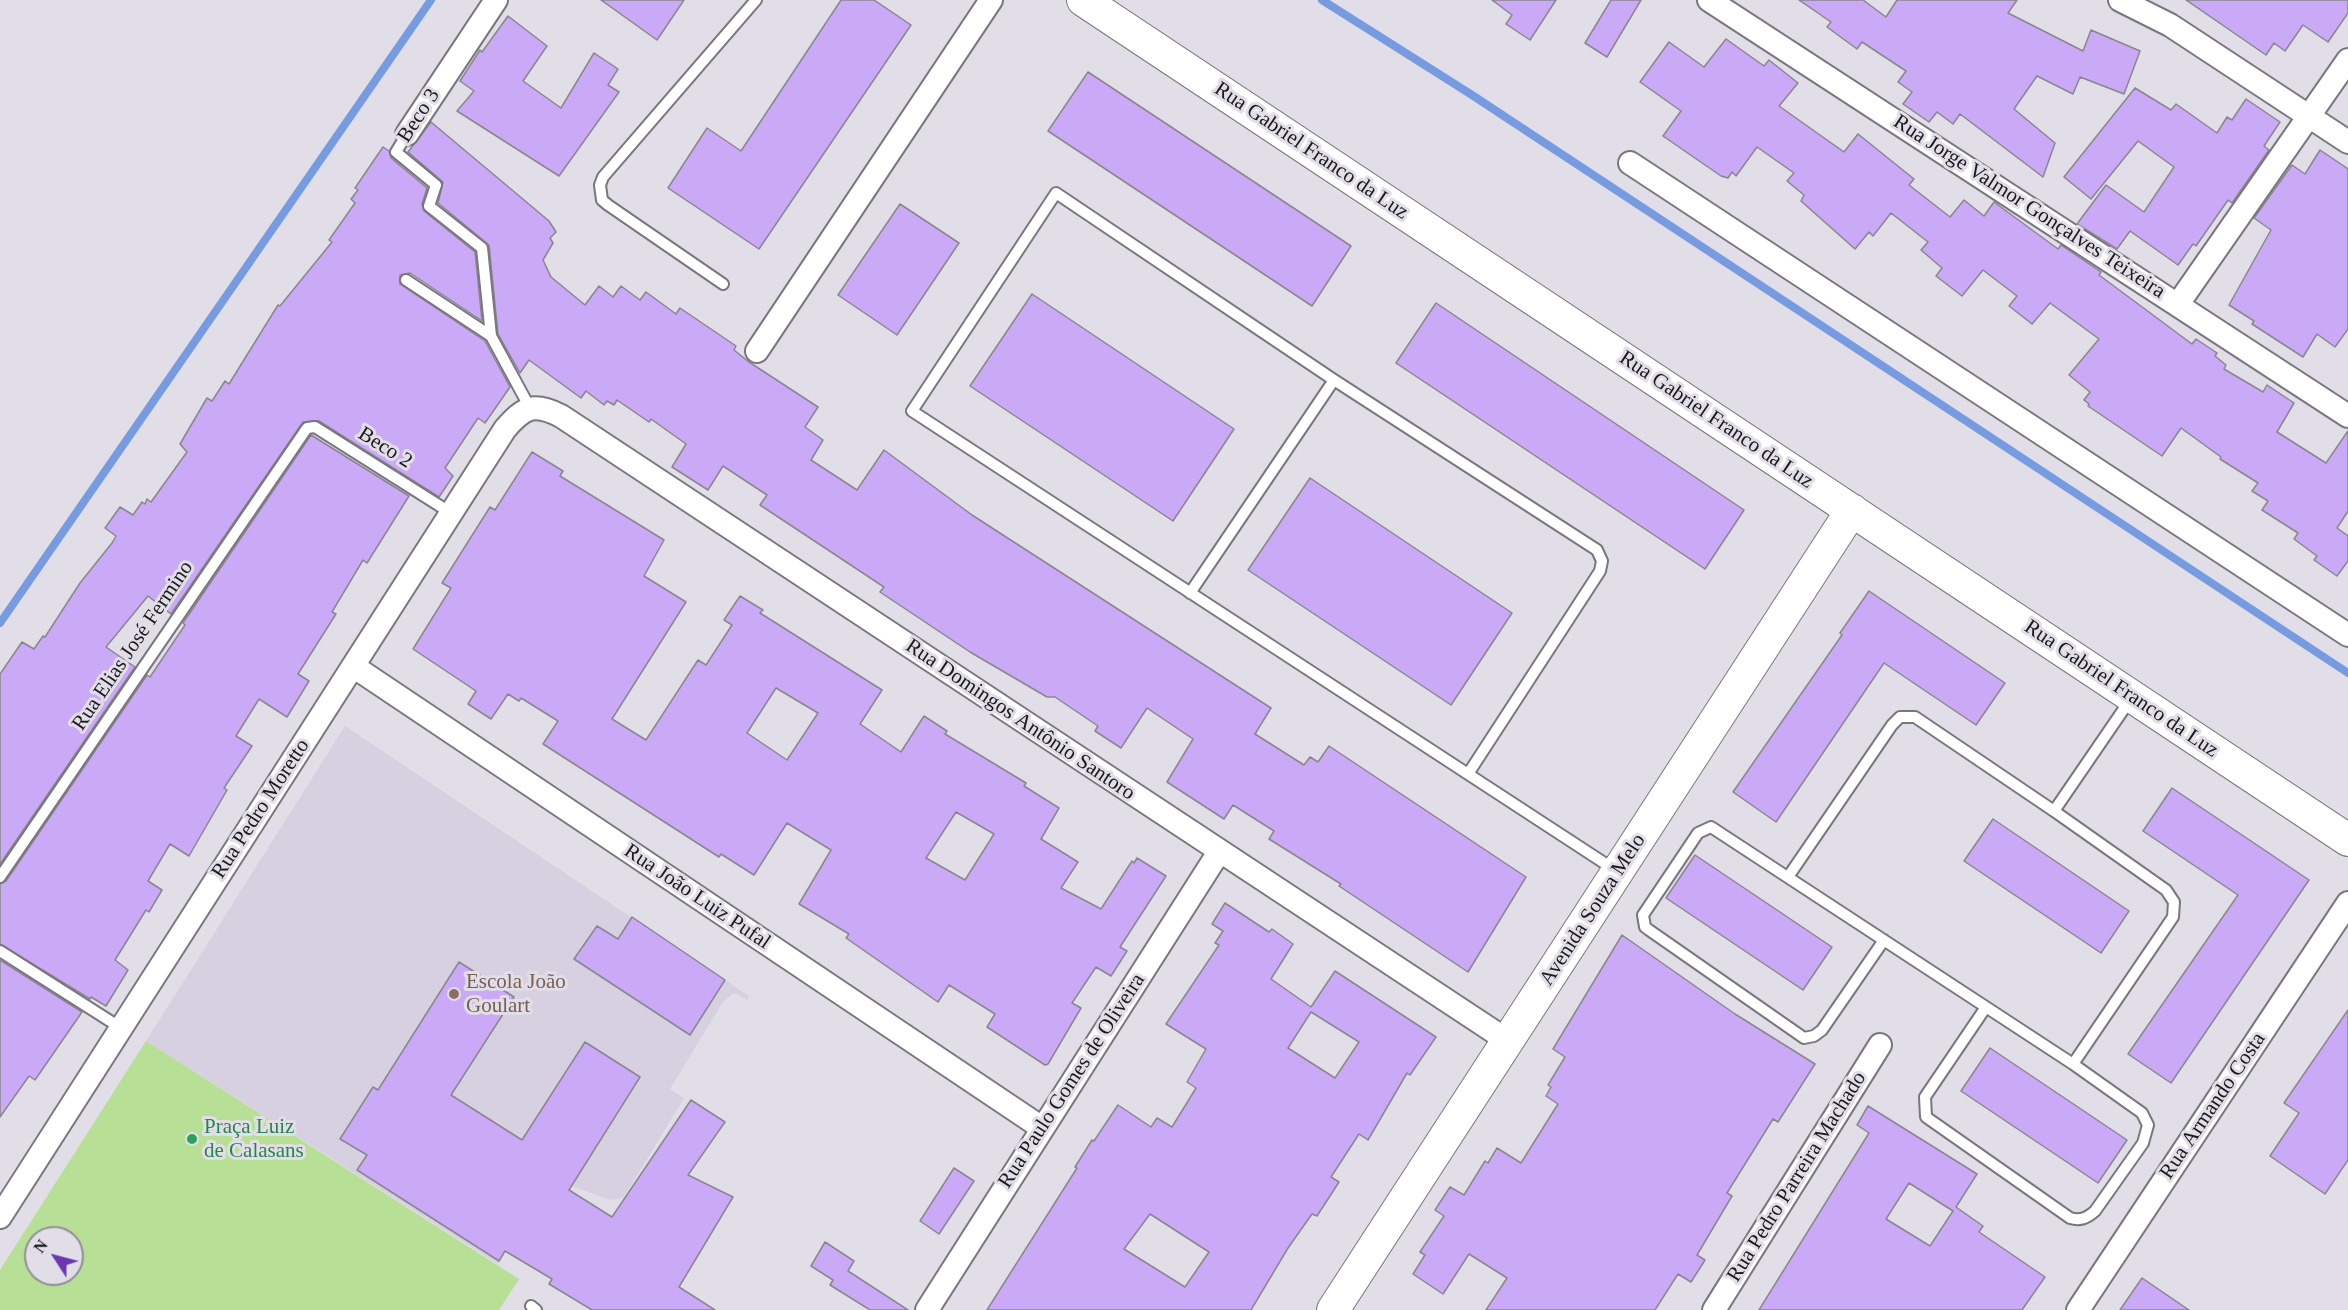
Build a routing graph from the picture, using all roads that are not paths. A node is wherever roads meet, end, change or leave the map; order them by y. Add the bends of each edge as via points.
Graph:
1 (496, 0) edge
2 (756, 0) edge
3 (991, 0) edge
4 (1083, 0) edge
5 (1709, 0) edge
6 (2120, 0) edge
7 (2348, 60) edge
8 (2309, 116) junction
9 (407, 134) joint
10 (2348, 142) edge
11 (1630, 163) dead end
12 (406, 280) dead end
13 (723, 284) dead end
14 (2178, 304) junction
15 (491, 336) junction
16 (757, 351) dead end
17 (1334, 380) junction
18 (530, 408) junction
19 (2348, 416) edge
20 (300, 436) joint
21 (1852, 510) junction
22 (451, 513) junction
23 (1190, 592) junction
24 (2348, 635) edge
25 (353, 666) junction
26 (2132, 697) junction
27 (1468, 774) junction
28 (2054, 811) junction
29 (2348, 840) edge
30 (1219, 852) junction
31 (1617, 872) junction
32 (0, 877) edge
33 (1788, 877) junction
34 (2348, 903) edge
35 (1884, 940) junction
36 (0, 951) edge
37 (1986, 1007) junction
38 (121, 1028) junction
39 (1508, 1041) junction
40 (1880, 1044) dead end
41 (2073, 1064) junction
42 (1042, 1128) junction
43 (0, 1217) edge
44 (927, 1310) edge
45 (1333, 1310) edge
46 (1714, 1310) edge
47 (2078, 1310) edge

1 - 9 street, Beco 3
2 - 13 lane via 600,184 602,200 608,205
3 - 16 street
4 - 21 street, Rua Gabriel Franco da Luz
5 - 14 street, Rua Jorge Valmor Gonçalves Teixeira
6 - 8 street via 2170,25
7 - 8 street
8 - 10 street
8 - 14 street
9 - 15 lane, Beco 3 via 396,152 436,185 429,206 482,249
11 - 24 street
12 - 15 lane
14 - 19 street, Rua Jorge Valmor Gonçalves Teixeira
15 - 18 lane, Beco 3
17 - 23 lane
17 - 23 lane via 1056,193 912,411
17 - 27 lane via 1597,550 1602,561 1572,617
18 - 22 street, Rua Pedro Moretto via 505,429
18 - 30 street, Rua Domingos Antônio Santoro via 545,408 561,416
20 - 22 lane, Beco 2 via 307,428 315,428
20 - 32 lane, Rua Elias José Fermino
21 - 26 street, Rua Gabriel Franco da Luz
21 - 31 street, Avenida Souza Melo
22 - 25 street, Rua Pedro Moretto
23 - 27 lane
25 - 38 street, Rua Pedro Moretto
25 - 42 street, Rua João Luiz Pufal
26 - 28 lane
26 - 29 street, Rua Gabriel Franco da Luz
27 - 31 lane
28 - 33 lane via 1915,717 1900,717
28 - 41 lane via 2166,890 2174,902 2173,917
30 - 39 street, Rua Domingos Antônio Santoro
30 - 42 street, Rua Paulo Gomes de Oliveira
31 - 39 street, Avenida Souza Melo
33 - 35 lane
33 - 35 lane via 1715,828 1706,827 1647,908 1643,921 1649,930 1804,1038 1822,1030
34 - 47 street, Rua Armando Costa
35 - 37 lane
36 - 38 lane
37 - 41 lane
37 - 41 lane via 1925,1097 1926,1117 2077,1220 2095,1211 2143,1143 2148,1125 2142,1113
38 - 43 street, Rua Pedro Moretto
39 - 45 street, Avenida Souza Melo
40 - 46 street, Rua Pedro Parreira Machado
42 - 44 street, Rua Paulo Gomes de Oliveira

